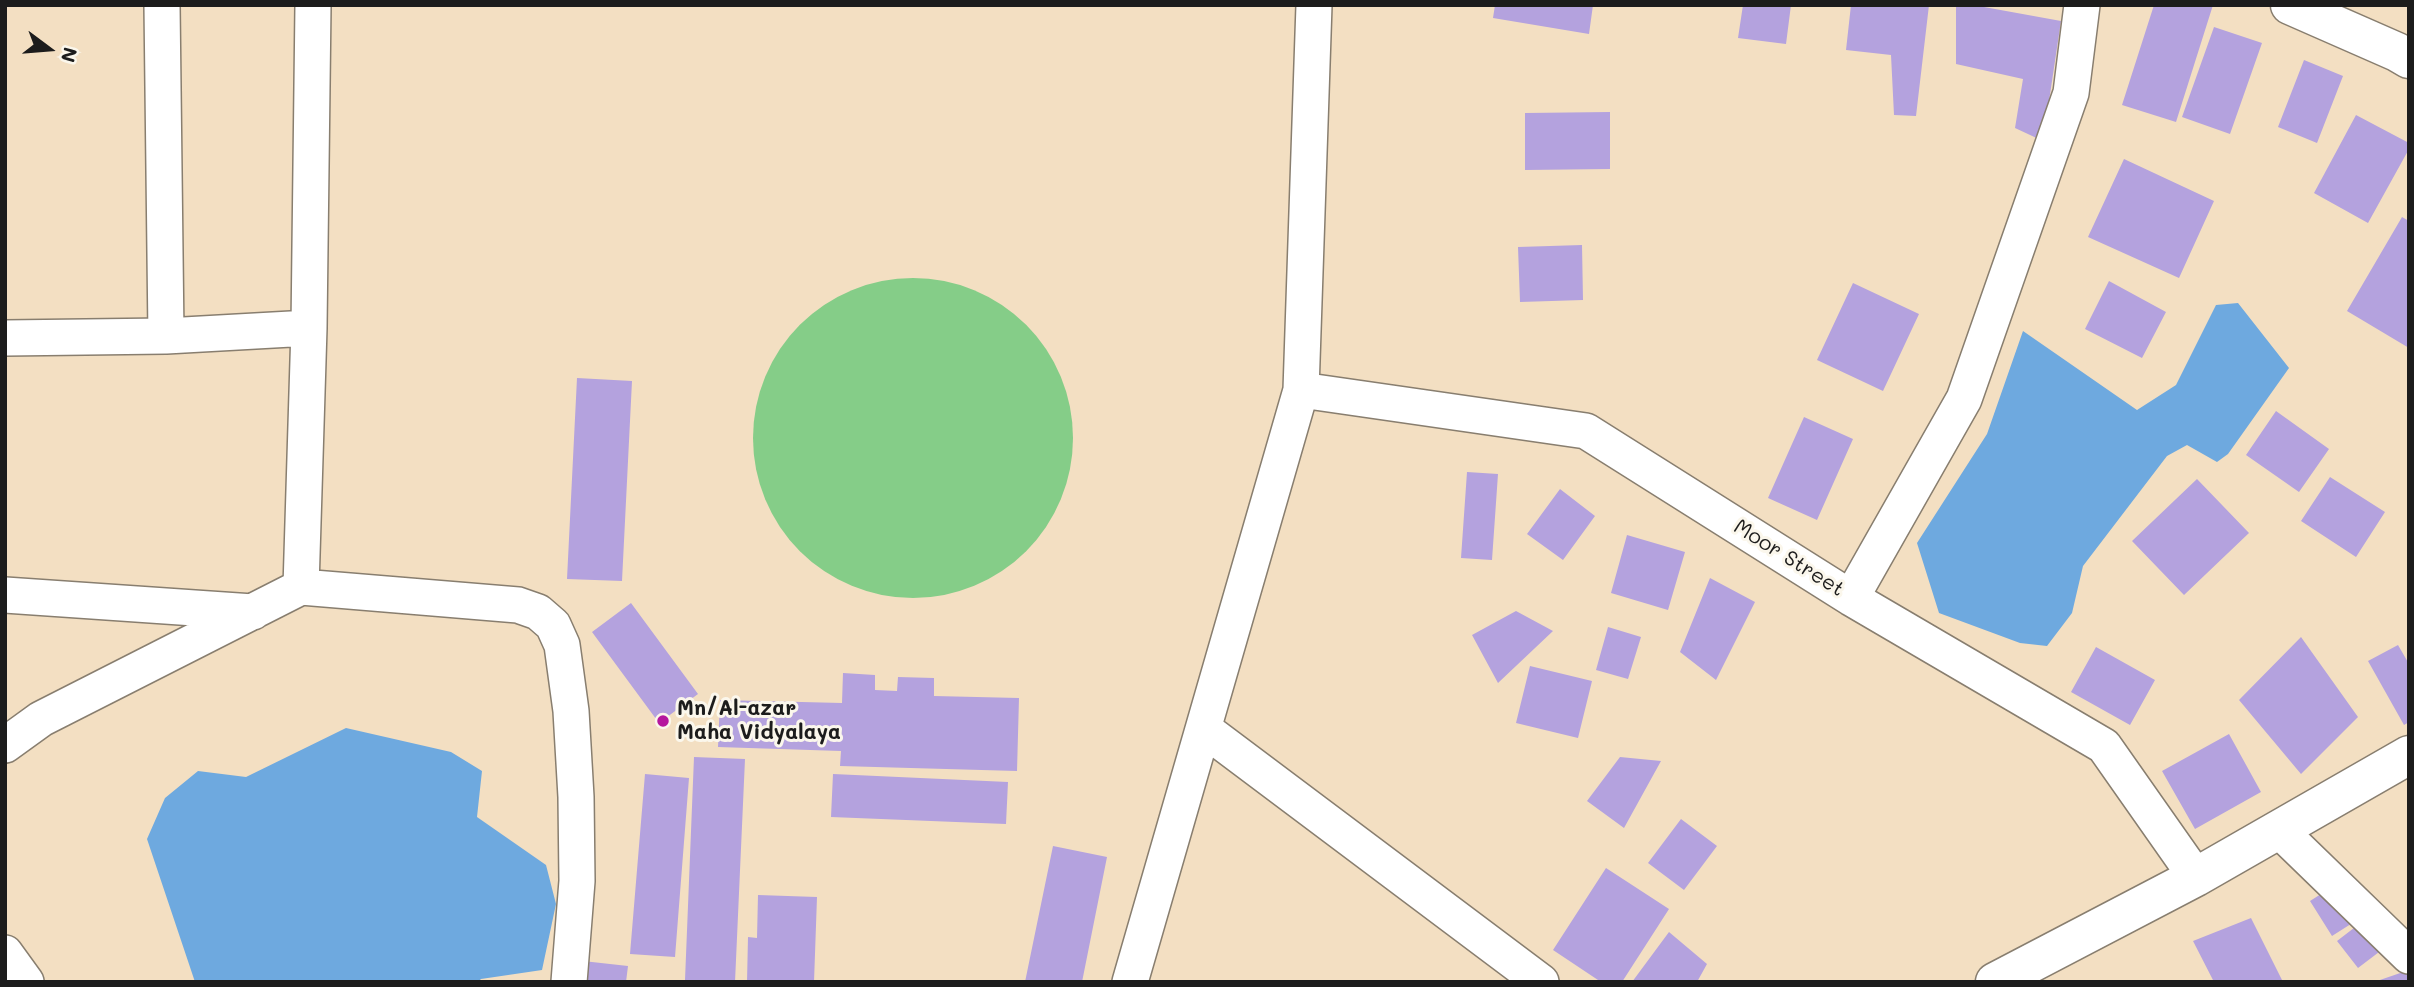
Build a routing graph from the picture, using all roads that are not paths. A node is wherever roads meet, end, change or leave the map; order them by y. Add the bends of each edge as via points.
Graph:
1 (162, 5) edge
2 (313, 5) edge
3 (1314, 5) edge
4 (2082, 5) edge
5 (2290, 5) edge
6 (2409, 59) edge
7 (309, 328) junction
8 (166, 336) junction
9 (5, 338) edge
10 (1301, 390) junction
11 (301, 587) junction
12 (5, 595) edge
13 (1851, 598) junction
14 (253, 612) junction
15 (1203, 729) junction
16 (5, 745) edge
17 (2409, 755) edge
18 (2279, 830) junction
19 (2196, 877) junction
20 (5, 953) edge
21 (2409, 956) edge
22 (26, 982) edge
23 (569, 982) edge
24 (1130, 982) edge
25 (1541, 982) edge
26 (1996, 982) edge

1 - 8 street
2 - 7 street
3 - 10 street
4 - 13 street via 2071,93 1964,400
5 - 6 street
7 - 8 street
7 - 11 street
8 - 9 street
10 - 13 street, Moor Street via 1586,431
10 - 15 street
11 - 14 street
11 - 23 street via 518,606 538,612 553,625 562,645 571,711 576,797 577,881
12 - 14 street
13 - 19 street, Moor Street via 2104,746
14 - 16 street via 41,719
15 - 24 street
15 - 25 street
17 - 18 street
18 - 19 street
18 - 21 street
19 - 26 street
20 - 22 street

